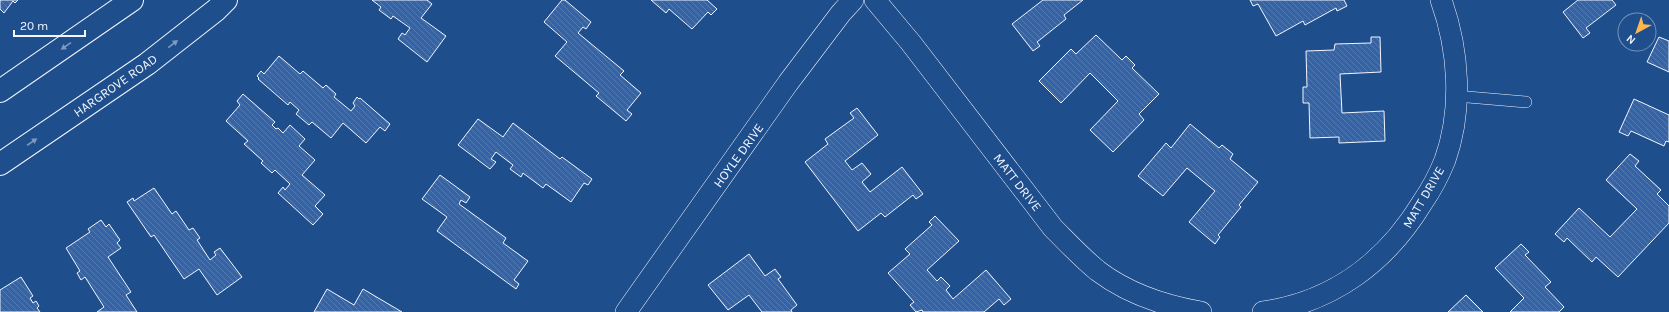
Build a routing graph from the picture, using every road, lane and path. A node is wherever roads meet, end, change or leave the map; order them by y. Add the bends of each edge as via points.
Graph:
1 (132, 0) edge
2 (226, 0) edge
3 (852, 0) edge
4 (874, 0) edge
5 (1441, 0) edge
6 (0, 91) edge
7 (1456, 96) junction
8 (1526, 102) dead end
9 (0, 164) edge
10 (1168, 308) edge
11 (626, 312) edge
12 (1201, 312) edge
13 (1263, 312) edge

1 -> 6 street
9 -> 2 street, HARGROVE ROAD via 147,64
3 - 11 street, HOYLE DRIVE via 788,83
4 - 10 street, MATT DRIVE via 911,43 1054,228 1077,253 1118,284
5 - 7 street, MATT DRIVE via 1453,40
7 - 8 lane
7 - 13 street, MATT DRIVE via 1452,132 1444,160 1432,187 1402,233 1385,252 1350,280 1305,302
10 - 12 street, MATT DRIVE

